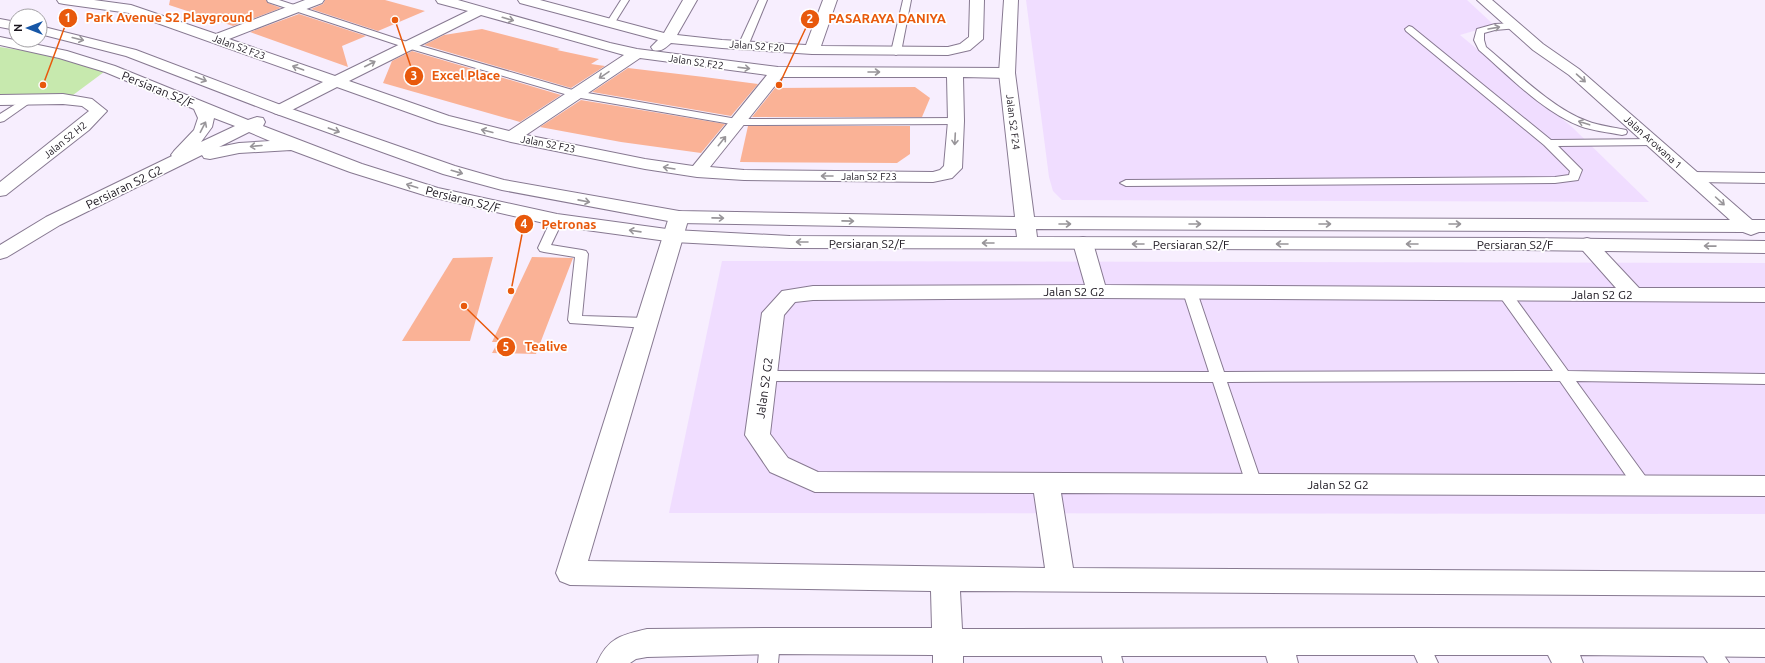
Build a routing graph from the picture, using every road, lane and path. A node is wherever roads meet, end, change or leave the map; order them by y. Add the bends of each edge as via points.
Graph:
1 (64, 0) edge
2 (272, 0) edge
3 (317, 0) edge
4 (444, 0) edge
5 (525, 0) edge
6 (625, 0) edge
7 (690, 0) edge
8 (763, 0) edge
9 (830, 0) edge
10 (907, 0) edge
11 (977, 0) edge
12 (1011, 0) edge
13 (1484, 0) edge
14 (148, 2) dead end
15 (552, 3) edge
16 (131, 8) junction
17 (297, 8) junction
18 (479, 11) junction
19 (611, 22) junction
20 (1515, 26) junction
21 (1409, 29) dead end
22 (48, 32) edge
23 (668, 38) junction
24 (216, 39) junction
25 (0, 41) edge
26 (407, 45) junction
27 (743, 46) junction
28 (1538, 47) junction
29 (812, 50) junction
30 (896, 52) junction
31 (643, 54) junction
32 (778, 72) junction
33 (955, 72) junction
34 (1007, 73) junction
35 (335, 82) junction
36 (575, 94) junction
37 (0, 100) edge
38 (27, 100) junction
39 (200, 106) junction
40 (280, 110) junction
41 (0, 118) edge
42 (956, 121) junction
43 (737, 122) junction
44 (250, 126) junction
45 (511, 137) junction
46 (1627, 137) junction
47 (1654, 142) junction
48 (1548, 143) junction
49 (295, 145) junction
50 (169, 165) junction
51 (697, 172) junction
52 (1693, 177) junction
53 (1765, 178) edge
54 (1126, 183) dead end
55 (0, 191) edge
56 (557, 220) junction
57 (1026, 224) junction
58 (1725, 225) junction
59 (1756, 226) edge
60 (676, 227) junction
61 (1027, 243) junction
62 (1083, 243) junction
63 (1587, 244) junction
64 (1760, 245) edge
65 (0, 253) edge
66 (1097, 291) junction
67 (1190, 292) junction
68 (1505, 294) junction
69 (1634, 294) junction
70 (1765, 295) edge
71 (647, 323) junction
72 (765, 376) junction
73 (1563, 376) junction
74 (1219, 377) junction
75 (1765, 379) edge
76 (1046, 483) junction
77 (1254, 484) junction
78 (1642, 485) junction
79 (1765, 486) edge
80 (946, 579) junction
81 (1061, 580) junction
82 (1765, 584) edge
83 (1765, 643) edge
84 (769, 652) edge
85 (948, 652) edge
86 (1423, 652) edge
87 (1111, 653) edge
88 (1280, 653) edge
89 (1562, 653) edge
90 (1712, 653) edge
91 (620, 655) edge

1 - 16 street, Jalan S2 F23
2 - 17 lane
3 - 17 street
4 - 18 street, Jalan S2 F22
5 - 15 street, Jalan S2 F20
6 - 19 lane
7 - 23 street
8 - 27 lane
9 - 29 street
10 - 30 lane
11 - 30 street, Jalan S2 F20 via 976,39 965,47 948,51
12 - 34 street, Jalan S2 F24
13 - 20 street, Jalan Arowana 1
14 - 16 street
15 - 19 street, Jalan S2 F20
16 - 24 street, Jalan S2 F23
17 - 24 street
17 - 26 lane
18 - 26 street, Persiaran S2 G2
18 -> 31 street, Jalan S2 F22 via 608,47
19 - 23 street, Jalan S2 F20
20 - 28 street, Jalan Arowana 1
46 -> 20 lane via 1567,116 1482,48 1479,40 1480,31
21 - 48 lane
22 -> 40 street, Persiaran S2/F via 131,53
23 - 27 street, Jalan S2 F20
23 - 31 street
35 -> 24 street, Jalan S2 F23
25 - 39 street, Persiaran S2/F via 62,54 110,69
35 -> 26 street, Persiaran S2 G2
26 - 36 lane
27 - 29 street, Jalan S2 F20
28 - 46 street, Jalan Arowana 1 via 1558,74
28 -> 47 street, Jalan Arowana 1 via 1574,72
29 - 30 street, Jalan S2 F20
31 -> 32 street, Jalan S2 F22
31 -> 36 street
32 -> 33 street, Jalan S2 F22
32 - 43 street
33 - 34 street, Jalan S2 F22
33 - 42 street, Jalan S2 F23
34 - 57 street, Jalan S2 F24
35 - 40 street, Persiaran S2 G2
45 -> 35 street, Jalan S2 F23 via 444,120
36 - 43 lane
36 - 45 street
37 - 38 street
38 - 41 lane
38 - 55 street, Jalan S2 H2 via 63,99 86,102 98,111 83,126
39 - 44 street, Persiaran S2/F
50 -> 39 street via 191,144 205,125 206,118
40 - 44 street, Persiaran S2 G2
40 -> 60 street, Persiaran S2/F via 400,154 502,185
42 - 43 lane
42 -> 51 street, Jalan S2 F23 via 953,168 946,174 933,177 744,175
51 -> 43 street
44 - 49 street, Persiaran S2/F
44 - 50 street, Persiaran S2 G2
51 -> 45 street, Jalan S2 F23
46 - 47 lane
46 - 48 lane
46 - 58 street, Jalan Arowana 1
47 - 52 street, Jalan Arowana 1
48 - 54 lane via 1576,170 1574,178
49 -> 50 street via 238,148
56 -> 49 street, Persiaran S2/F via 433,192 356,168
50 - 65 street, Persiaran S2 G2 via 53,221
52 - 53 street
52 -> 59 street, Jalan Arowana 1
60 -> 56 street, Persiaran S2/F
56 - 71 lane via 544,248 582,254 575,320
57 -> 58 street, Persiaran S2/F
60 -> 57 street, Persiaran S2/F
57 - 61 street, Jalan S2 F24
58 - 59 street, Persiaran S2/F
58 - 64 street, Jalan Arowana 1
59 - 64 street, Jalan Arowana 1
61 -> 60 street, Persiaran S2/F via 790,242
60 - 71 street
61 - 62 street, Persiaran S2/F
63 -> 62 street, Persiaran S2/F
62 - 66 street
64 -> 63 street, Persiaran S2/F
63 - 69 street
66 - 67 street, Jalan S2 G2
66 - 72 street, Jalan S2 G2 via 813,293 789,296 773,313
67 - 68 street, Jalan S2 G2
67 - 74 lane
68 - 69 street, Jalan S2 G2
68 - 73 lane
69 - 70 street, Jalan S2 G2
71 - 80 street via 570,573
72 - 74 lane
72 - 76 street, Jalan S2 G2 via 757,435 779,465 815,482
73 - 74 lane
73 - 75 lane
73 - 78 lane
74 - 77 lane
76 - 77 street, Jalan S2 G2
76 - 81 street
77 - 78 street, Jalan S2 G2
78 - 79 street, Jalan S2 G2
80 - 81 street
80 - 85 street
81 - 82 street
83 - 90 street
84 - 85 street
84 - 91 street via 647,643
85 - 87 street
86 - 88 street
86 - 89 street
87 - 88 street
89 - 90 street

